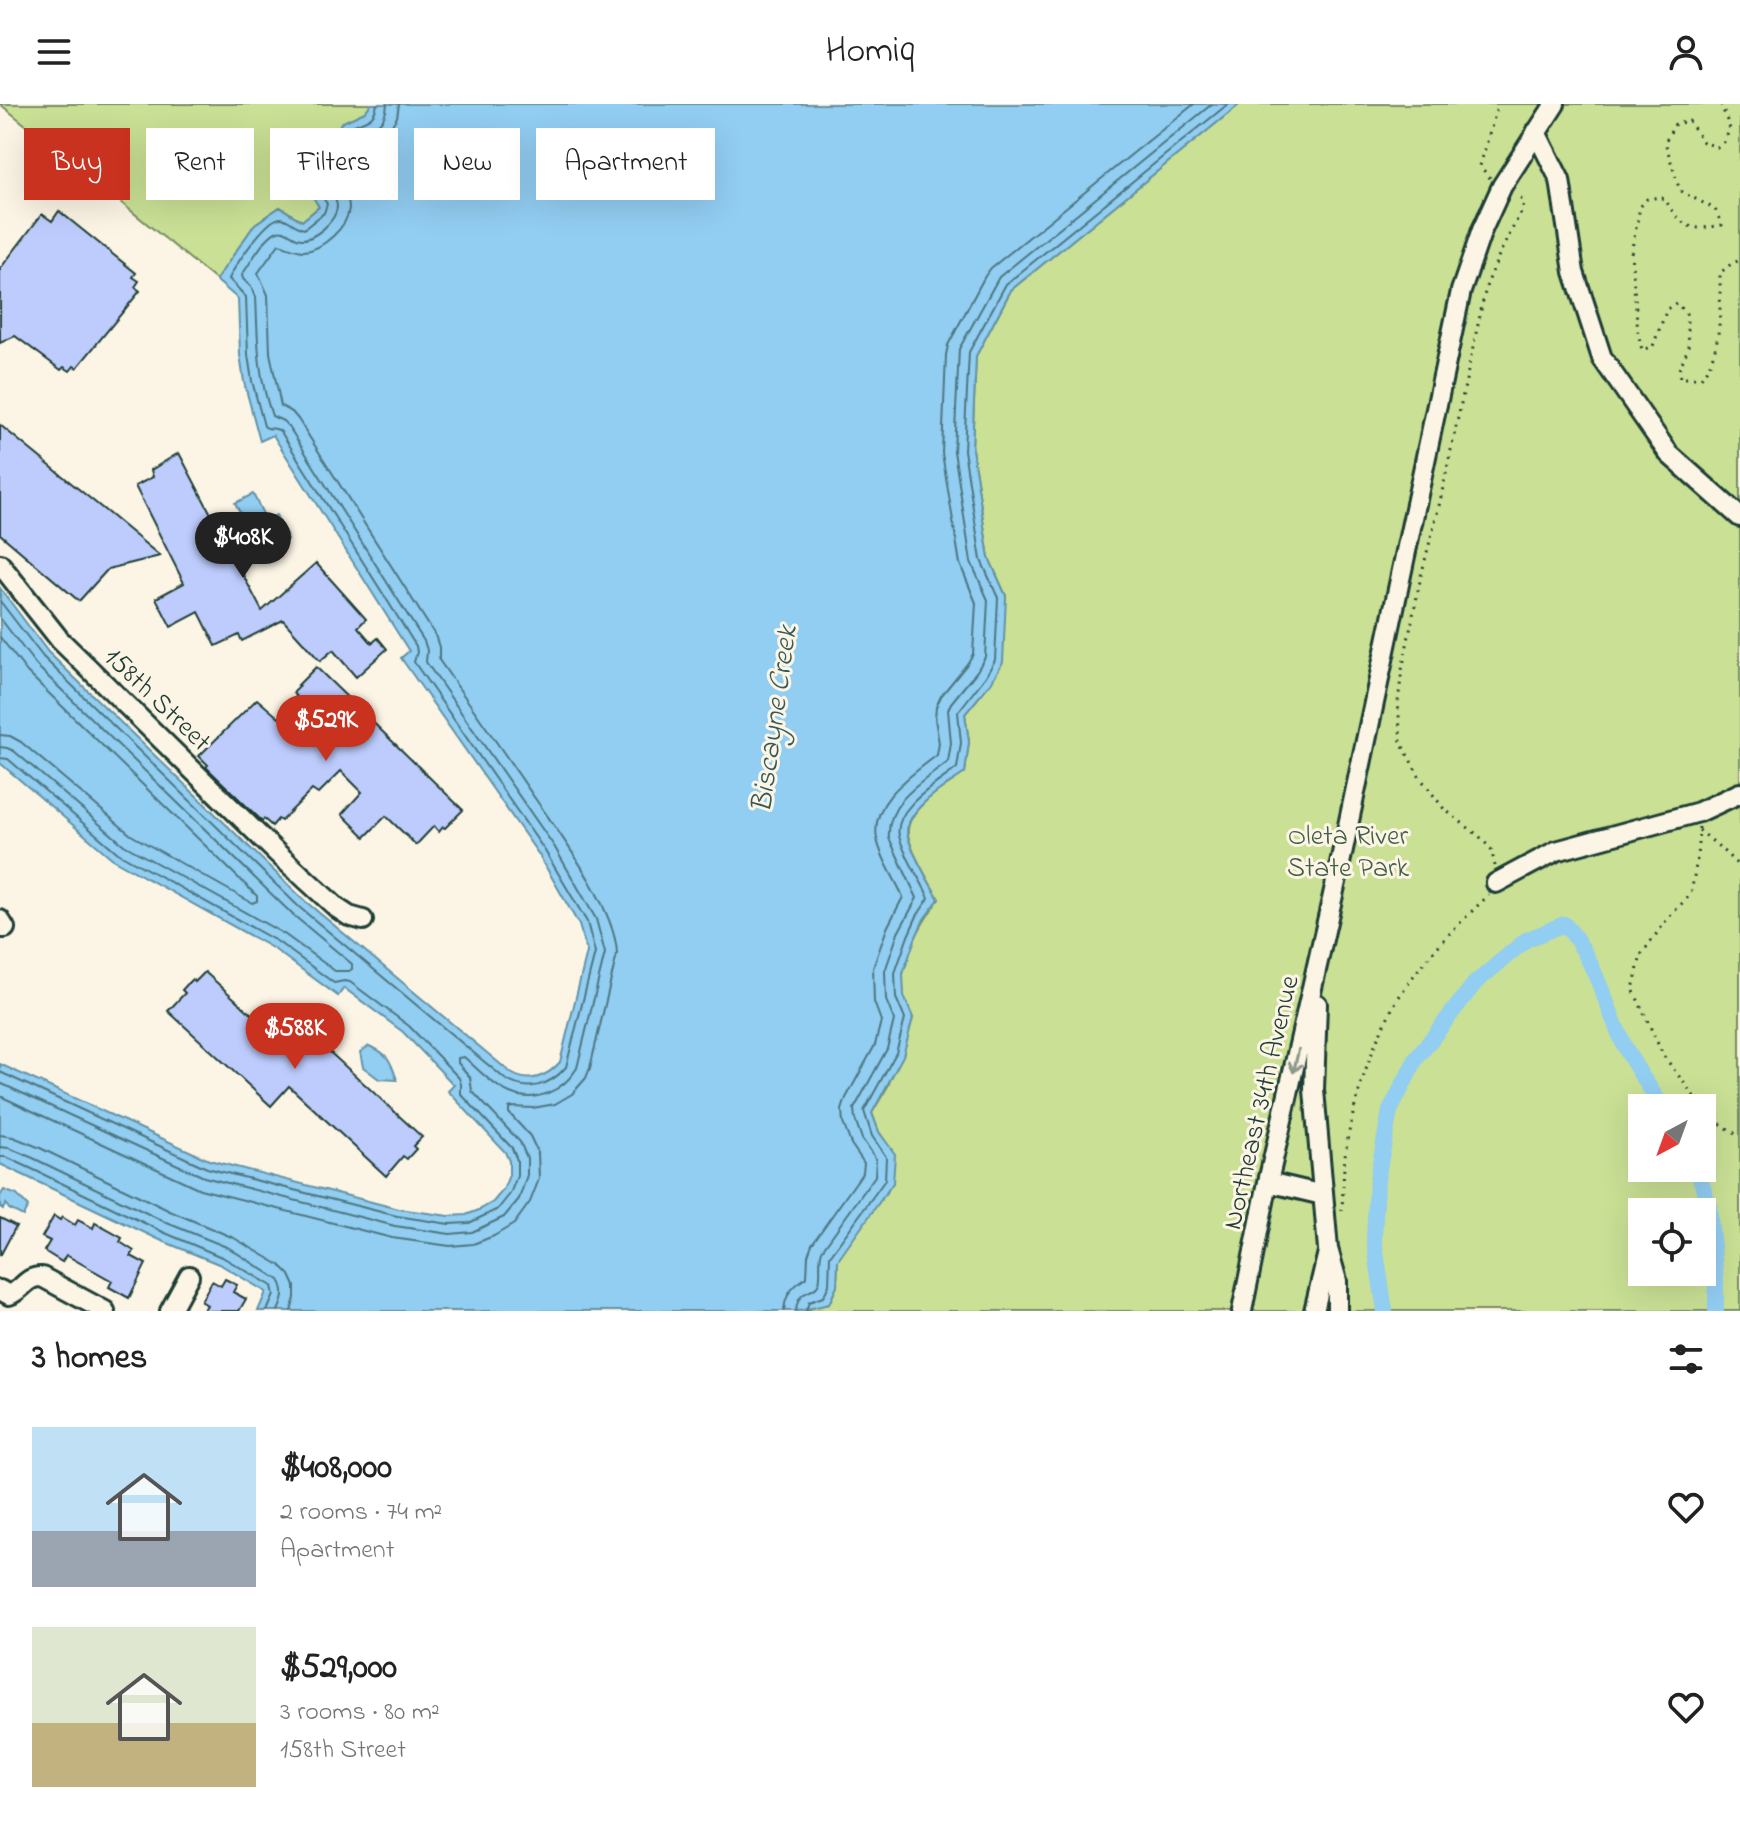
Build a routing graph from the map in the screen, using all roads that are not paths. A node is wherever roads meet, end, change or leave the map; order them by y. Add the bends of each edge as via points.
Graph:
1 (1555, 104) edge
2 (1536, 132) junction
3 (1740, 517) edge
4 (0, 564) edge
5 (1740, 793) edge
6 (1496, 883) road end
7 (0, 920) edge
8 (363, 920) dead end
9 (0, 928) edge
10 (1319, 957) junction
11 (1268, 1182) junction
12 (1323, 1195) junction
13 (1328, 1249) junction
14 (189, 1276) dead end
15 (3, 1299) edge
16 (105, 1311) edge
17 (170, 1311) edge
18 (1242, 1311) edge
19 (1314, 1311) edge
20 (1337, 1311) edge

1 - 2 street
2 - 3 street via 1560,180 1574,272 1602,358 1669,454
2 - 10 street via 1502,186 1461,291
4 - 8 street, 158th Street via 60,640 166,744 337,908
5 - 6 street via 1699,821 1556,851
7 - 9 street via 5,928
10 -> 11 street, Northeast 34th Avenue
10 - 12 street, Northeast 34th Avenue via 1314,1090
11 - 12 street
11 - 18 street, Northeast 34th Avenue
12 - 13 street, Northeast 34th Avenue
13 - 19 street, Northeast 34th Avenue
13 - 20 street, Northeast 34th Avenue via 1337,1281
14 - 17 street
15 - 16 street via 28,1279 42,1277

